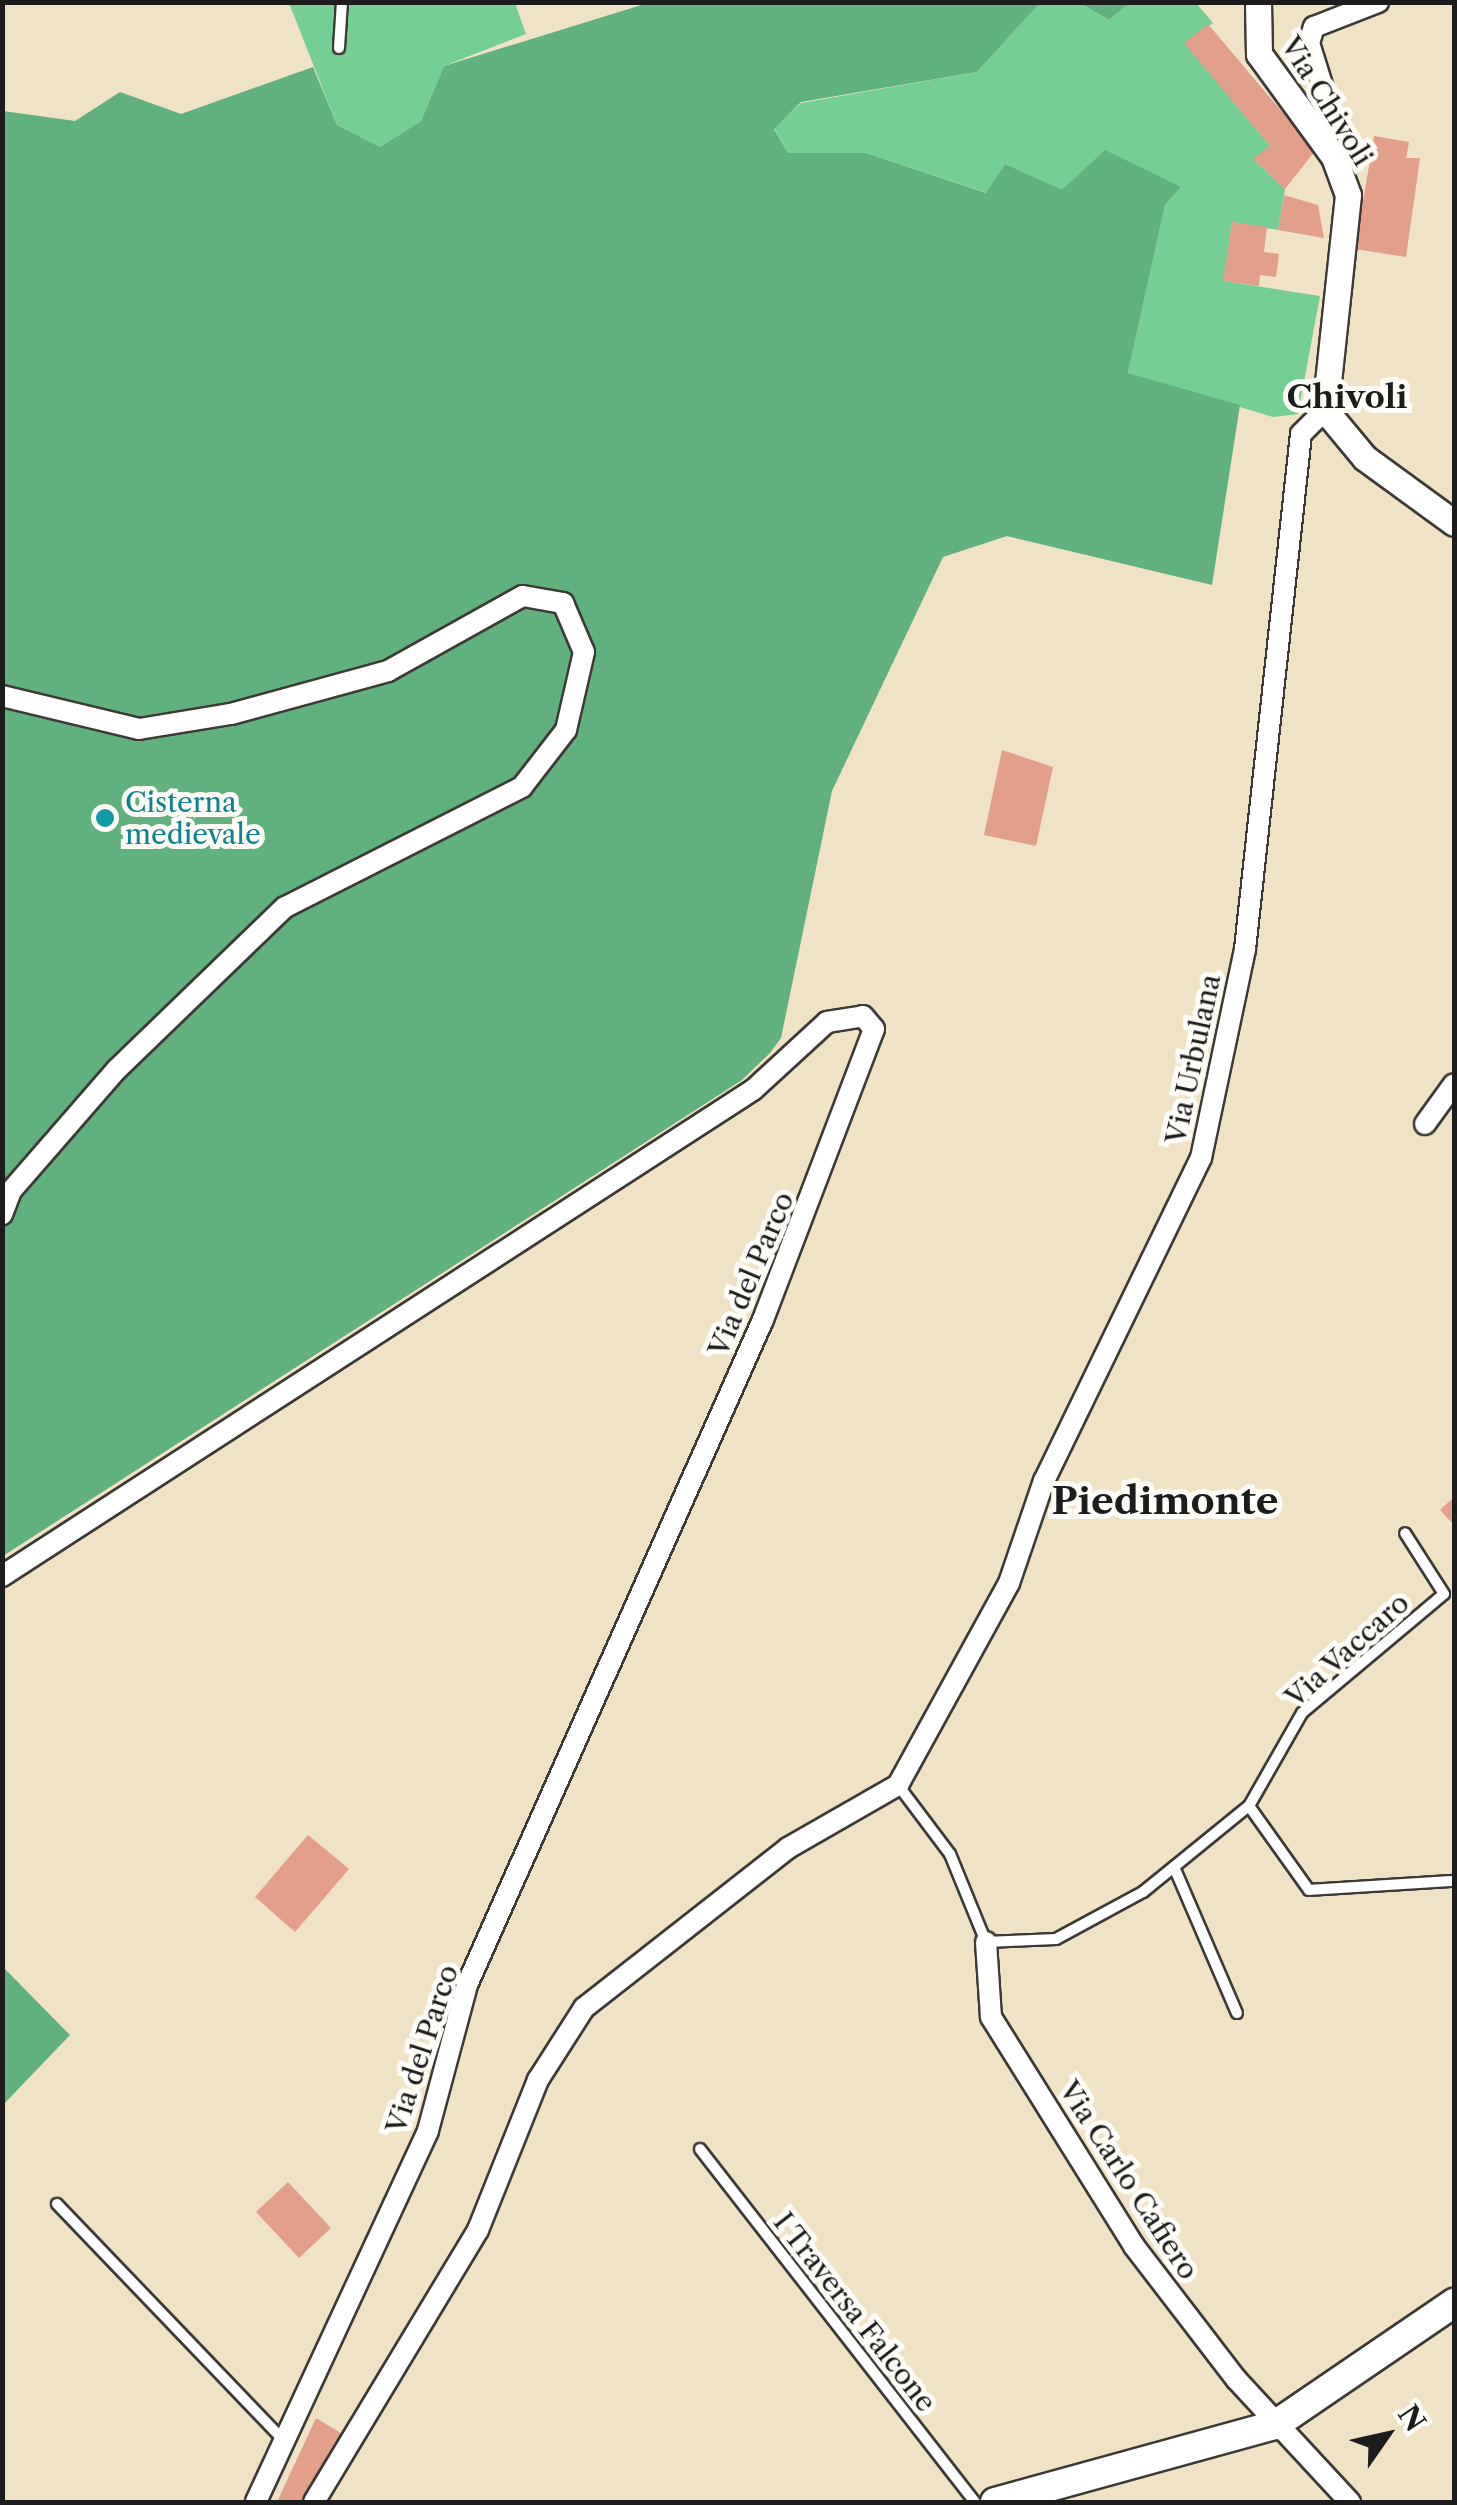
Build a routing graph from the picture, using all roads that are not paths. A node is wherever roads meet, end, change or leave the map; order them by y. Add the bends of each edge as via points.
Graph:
1 (342, 2) edge
2 (1258, 2) edge
3 (1378, 2) edge
4 (339, 48) dead end
5 (1316, 133) junction
6 (1325, 410) junction
7 (1454, 522) edge
8 (7, 695) edge
9 (1454, 1084) edge
10 (1425, 1124) dead end
11 (2, 1214) edge
12 (1405, 1533) dead end
13 (2, 1576) edge
14 (1454, 1587) edge
15 (1444, 1594) junction
16 (898, 1785) junction
17 (1249, 1806) junction
18 (1174, 1867) junction
19 (1452, 1878) edge
20 (986, 1942) junction
21 (1237, 2013) dead end
22 (700, 2149) dead end
23 (56, 2204) dead end
24 (1454, 2303) edge
25 (1276, 2425) junction
26 (284, 2442) junction
27 (256, 2502) edge
28 (314, 2502) edge
29 (975, 2502) edge
30 (995, 2502) edge
31 (1350, 2502) edge

1 - 4 lane
2 - 5 street, Via Chivoli via 1259,54
3 - 5 street via 1314,26 1308,43 1328,107
5 - 6 street, Via Chivoli via 1348,195
6 - 7 street via 1364,458
6 - 16 street, Via Urbulana via 1301,434 1245,949 1201,1158 1044,1481 1009,1583
8 - 11 street via 138,729 231,714 388,672 523,596 564,603 584,652 566,730 522,786 285,907 117,1069 11,1191
9 - 10 street
12 - 15 lane, Via Vaccaro
13 - 26 street, Via del Parco via 753,1090 827,1022 863,1016 874,1029 762,1322 467,1985 428,2131
14 - 15 lane
15 - 17 lane, Via Vaccaro via 1302,1713
16 - 20 lane via 950,1854
16 - 28 street via 788,1848 584,2008 538,2080 478,2230
17 - 18 lane
17 - 19 lane via 1308,1890
18 - 20 lane via 1056,1938
18 - 21 lane
20 - 25 street, Via Carlo Cafiero via 991,2017 1134,2246
22 - 29 lane, I Traversa Falcone
23 - 26 lane
24 - 25 main road
25 - 30 main road
25 - 31 street, Via Carlo Cafiero
26 - 27 street, Via del Parco

